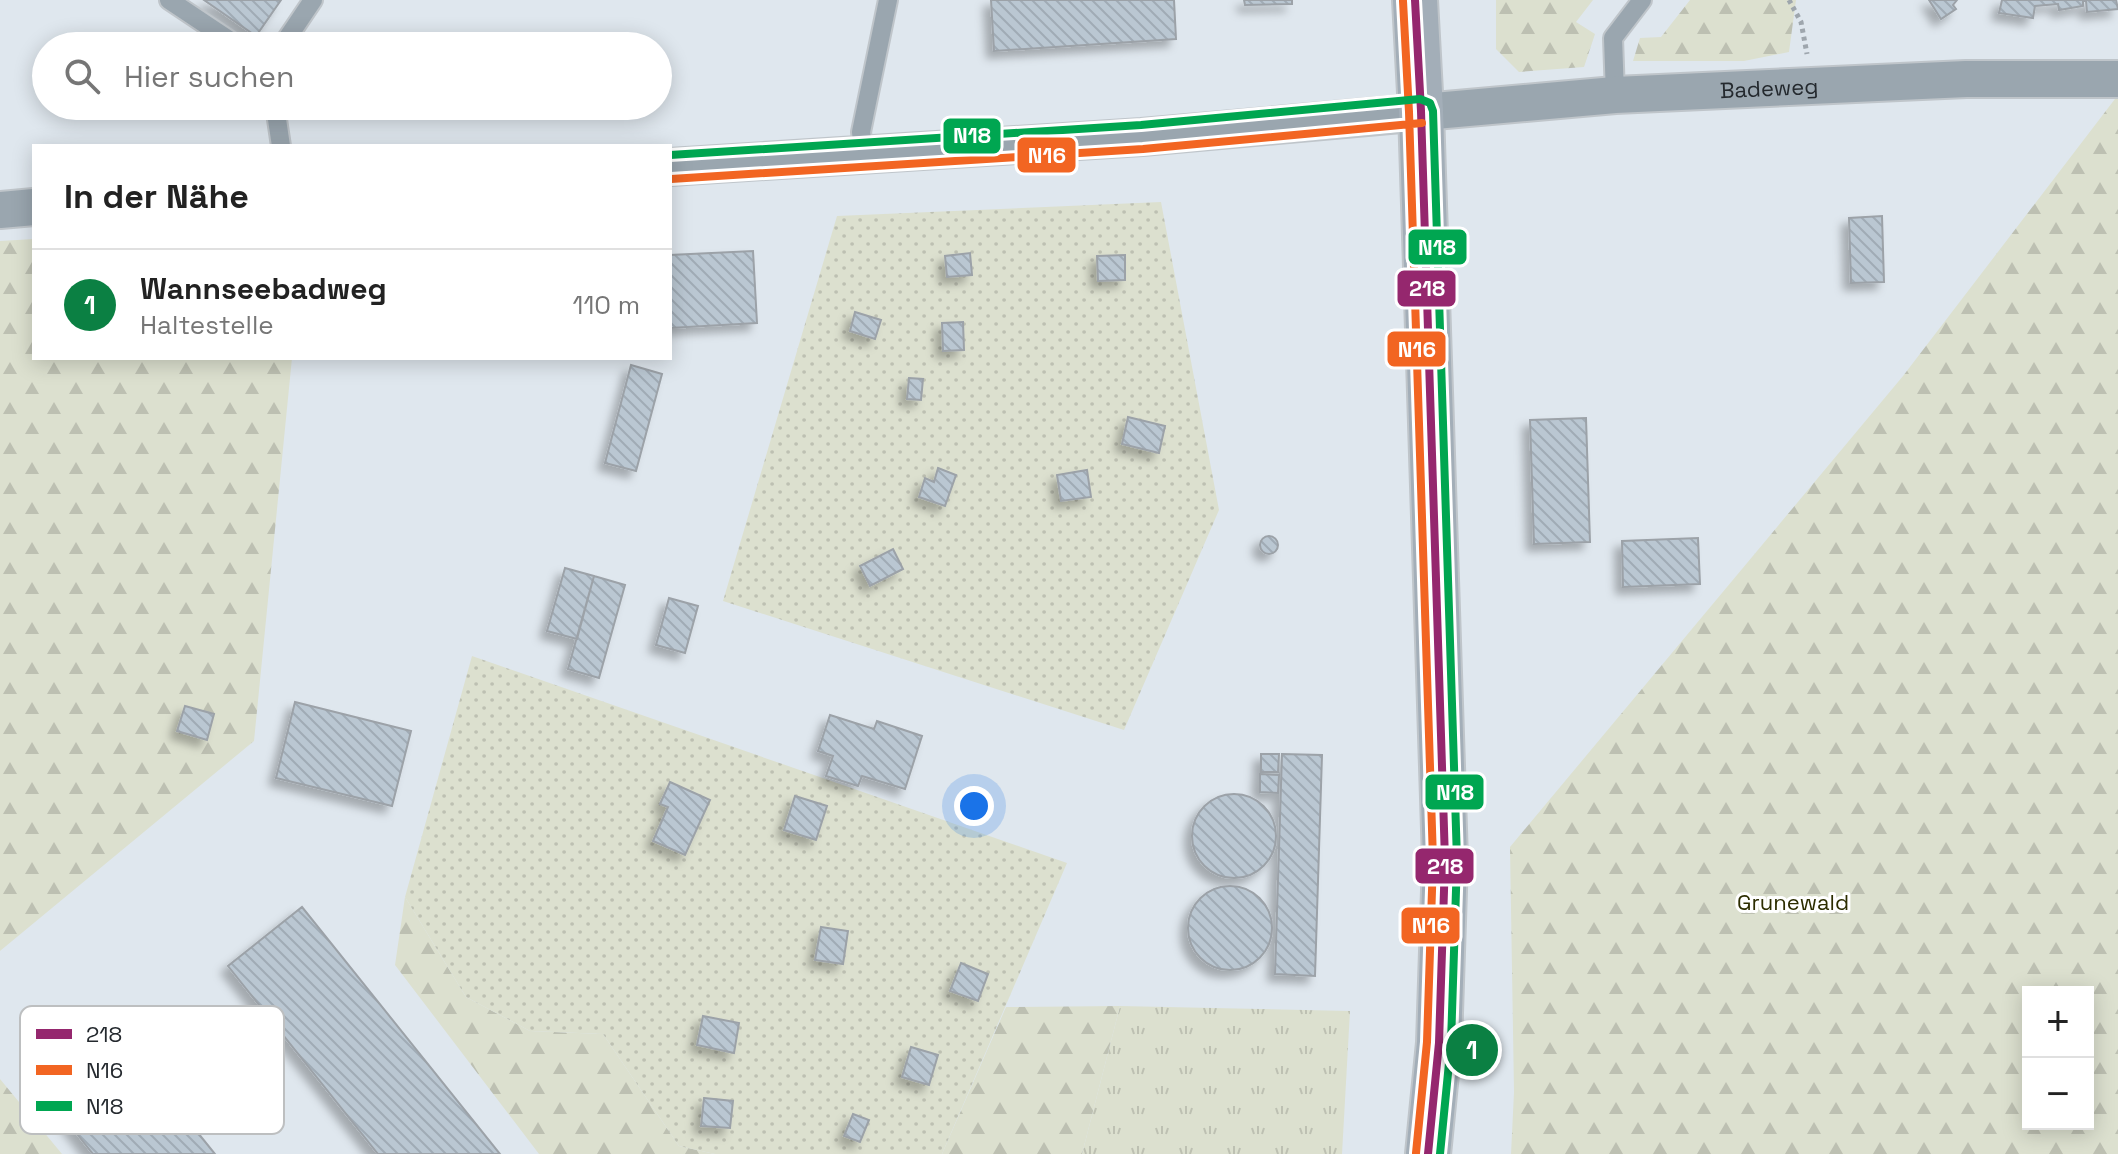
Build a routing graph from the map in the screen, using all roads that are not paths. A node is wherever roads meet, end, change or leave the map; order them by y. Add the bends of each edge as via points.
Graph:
1 (169, 0) edge
2 (313, 0) edge
3 (888, 0) edge
4 (1415, 0) edge
5 (1642, 0) edge
6 (217, 32) edge
7 (291, 32) edge
8 (2118, 79) edge
9 (1615, 95) junction
10 (1421, 111) junction
11 (277, 120) edge
12 (281, 144) edge
13 (864, 155) junction
14 (672, 167) edge
15 (32, 207) edge
16 (0, 210) edge
17 (1428, 1154) edge

1 - 6 lane
2 - 7 lane
3 - 13 lane via 861,132
4 - 10 main road
5 - 9 lane via 1613,38
8 - 9 street, Badeweg via 1966,79
9 - 10 street, Badeweg
10 - 13 street, Badeweg via 1157,136
10 - 17 main road via 1445,860 1439,1043
11 - 12 lane
13 - 14 street, Badeweg
15 - 16 street

